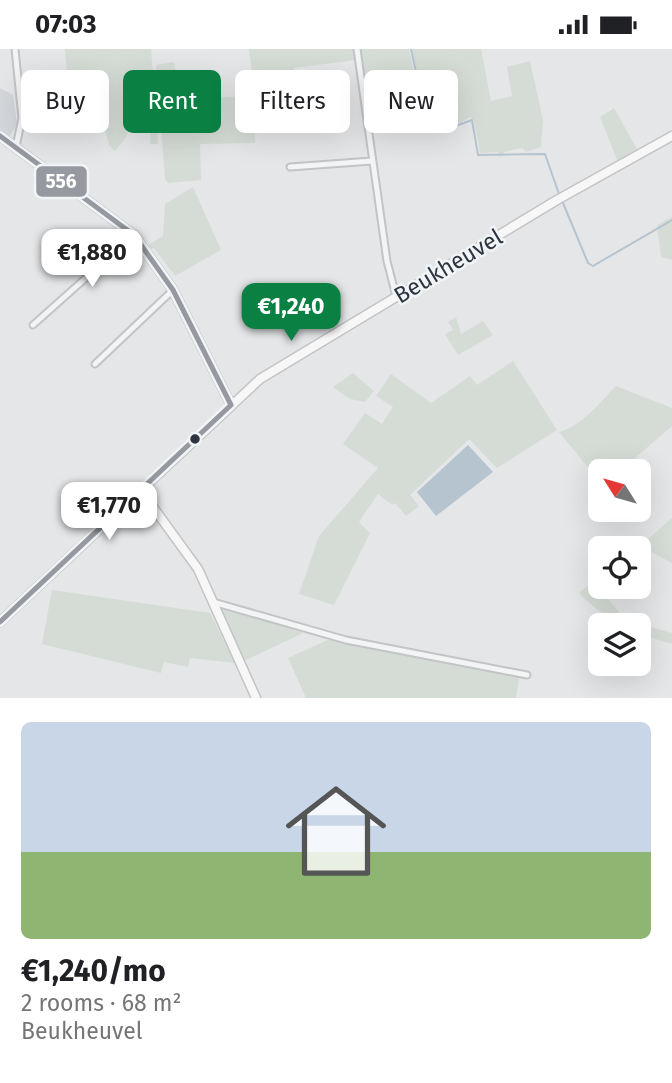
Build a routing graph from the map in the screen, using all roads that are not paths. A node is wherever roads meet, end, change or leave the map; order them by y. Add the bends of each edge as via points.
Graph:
1 (15, 49) edge
2 (357, 49) edge
3 (0, 136) edge
4 (672, 136) edge
5 (16, 147) junction
6 (372, 160) junction
7 (290, 167) dead end
8 (134, 235) junction
9 (173, 290) junction
10 (396, 296) junction
11 (33, 325) dead end
12 (95, 364) dead end
13 (231, 405) junction
14 (142, 492) junction
15 (213, 602) junction
16 (0, 622) edge
17 (527, 675) dead end
18 (256, 698) edge

1 - 5 street via 22,118
2 - 6 street
3 - 5 street
4 - 10 street, Beukheuvel
5 - 8 street
6 - 7 street
6 - 10 street
8 - 9 street
8 - 11 street
9 - 12 street
9 - 13 street
10 - 13 street, Beukheuvel via 278,367
13 - 14 street, Beukheuvel
14 - 15 street via 178,539
14 - 16 street, Beukheuvel
15 - 17 street via 346,640
15 - 18 street

